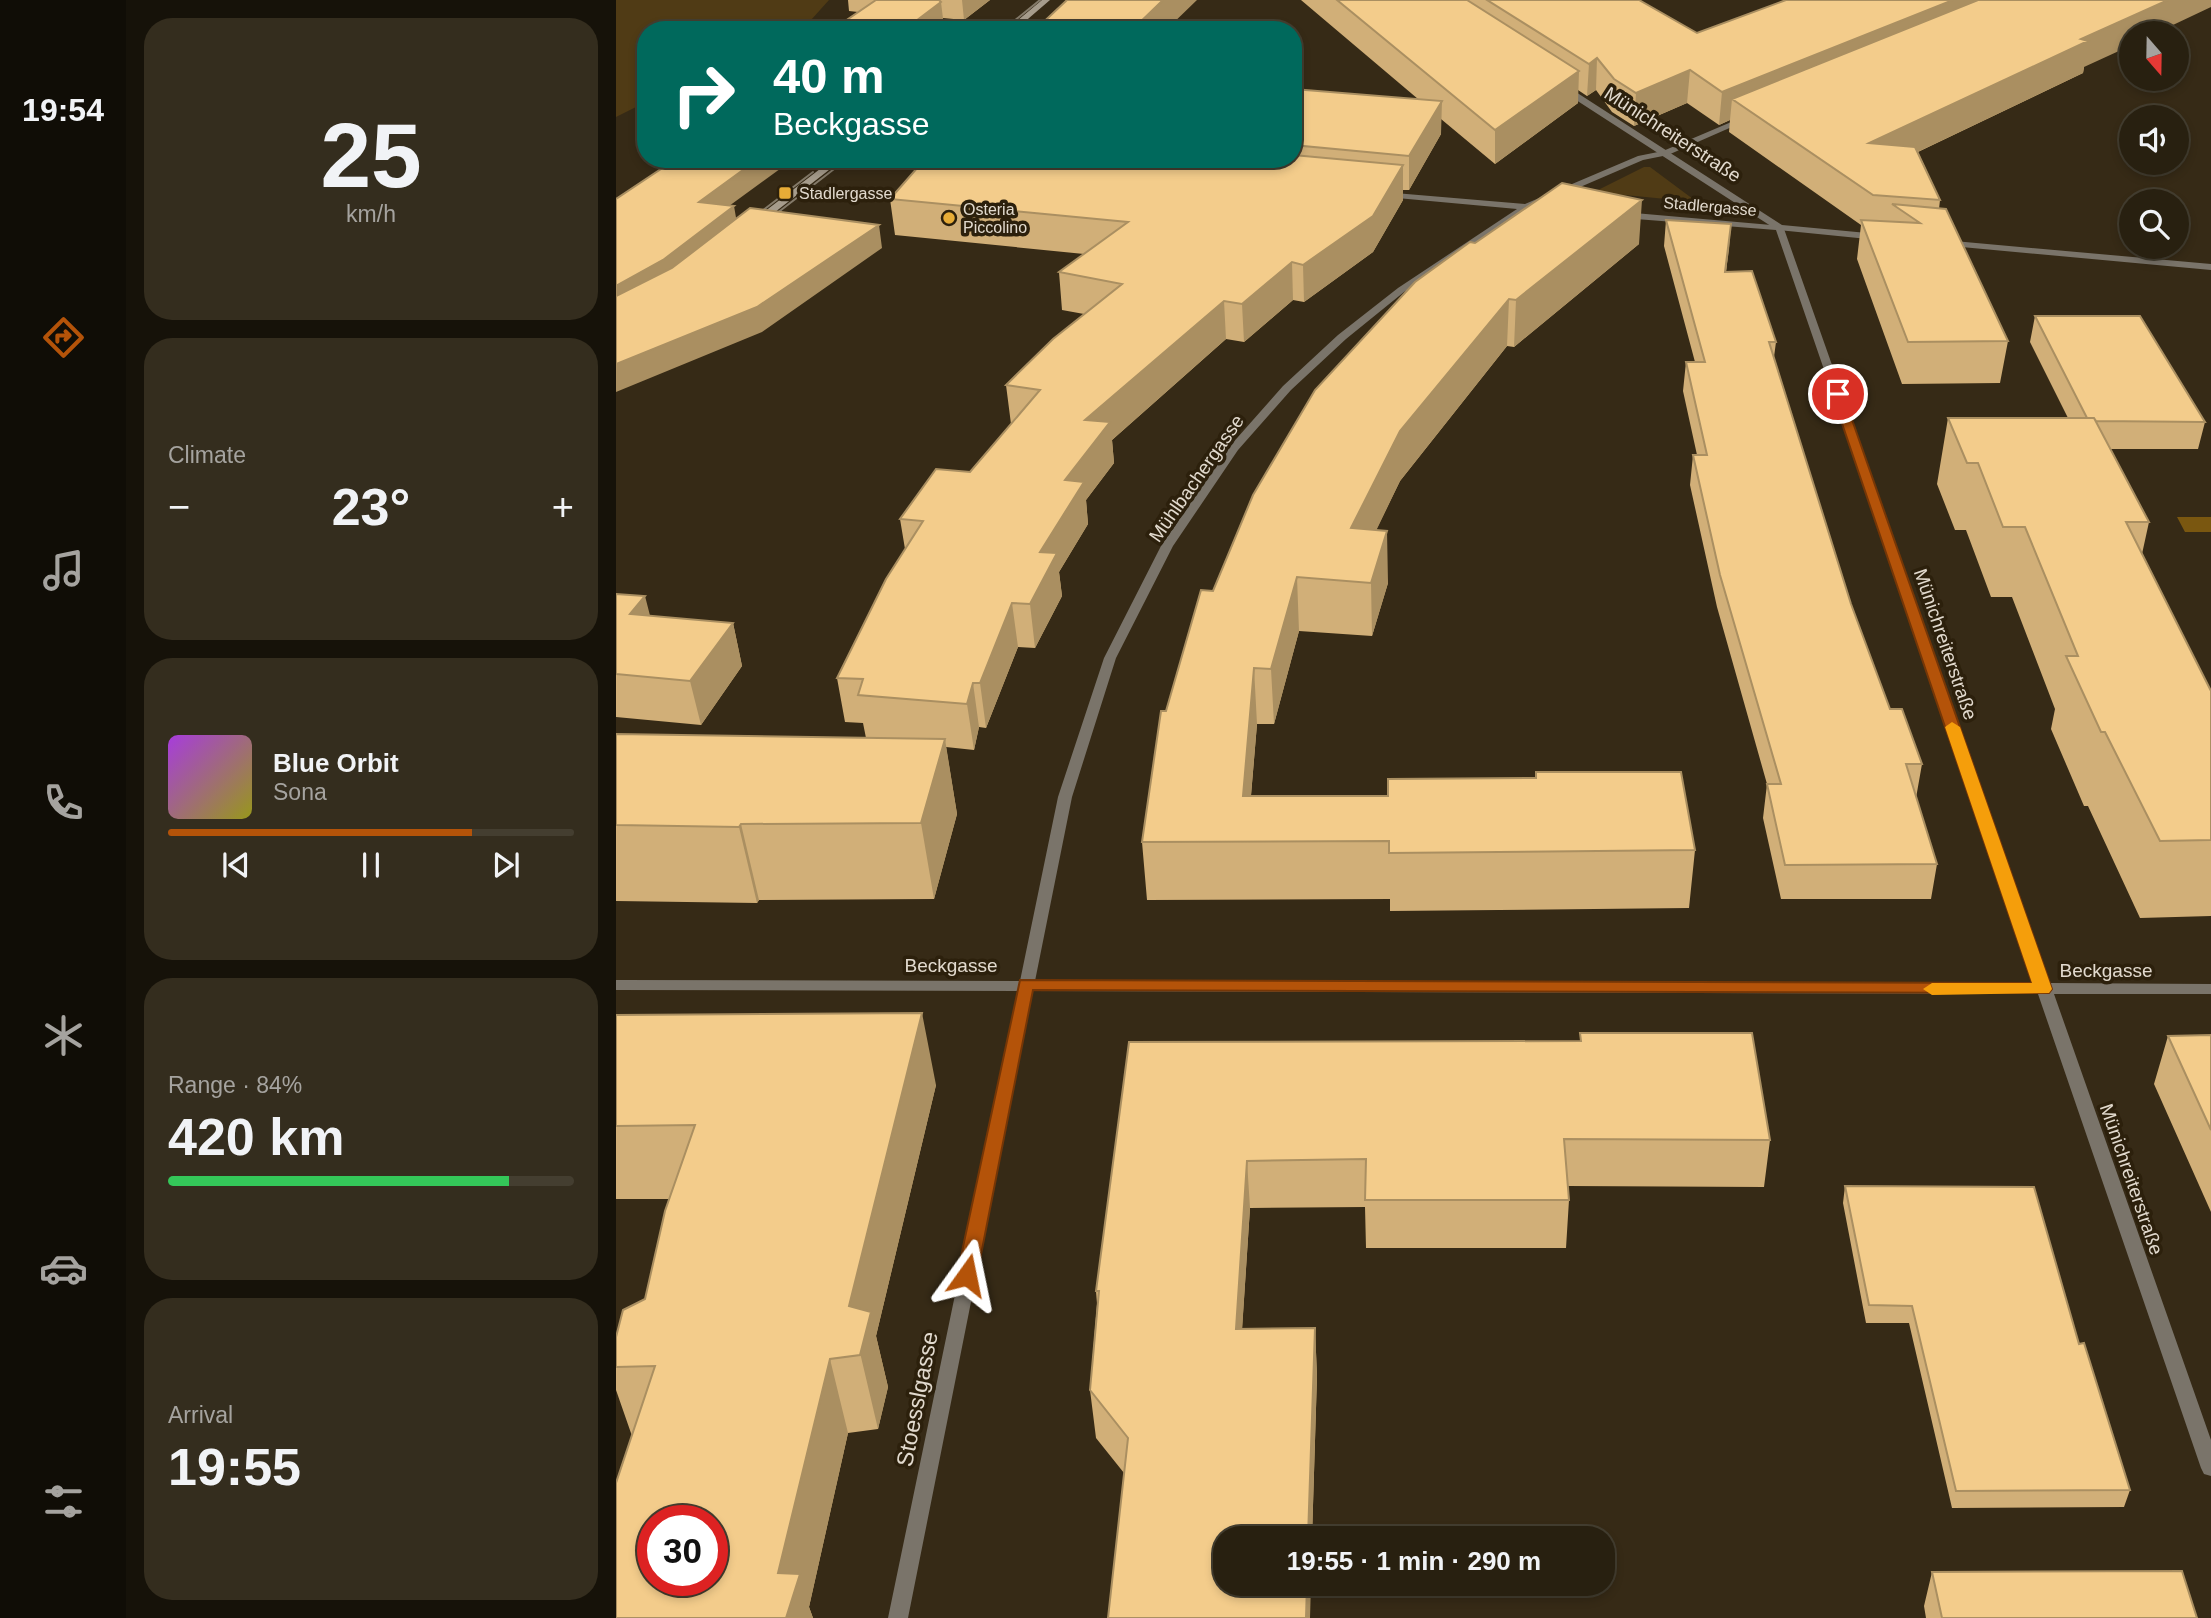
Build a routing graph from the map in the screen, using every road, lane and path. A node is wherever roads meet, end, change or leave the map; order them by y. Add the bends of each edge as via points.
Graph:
1 (1046, 0) edge
2 (1021, 21) edge
3 (1555, 82) edge
4 (1754, 116) edge
5 (1665, 153) junction
6 (827, 168) edge
7 (1373, 192) edge
8 (1526, 207) junction
9 (1553, 209) edge
10 (1606, 214) edge
11 (1780, 228) junction
12 (748, 229) edge
13 (1891, 238) edge
14 (1933, 242) edge
15 (2211, 267) edge
16 (1026, 984) junction
17 (616, 985) edge
18 (2043, 989) junction
19 (2211, 989) edge
20 (2211, 1468) edge
21 (898, 1618) edge

1 - 2 main road
3 - 5 street, Münichreiterstraße
4 - 5 street, Mühlbachergasse
5 - 8 street, Mühlbachergasse via 1641,158
5 - 11 street, Münichreiterstraße
6 - 12 main road
7 - 8 street
8 - 9 street
8 - 16 street, Mühlbachergasse via 1401,290 1287,388 1234,448 1167,546 1110,658 1069,785
10 - 11 street, Stadlergasse
11 - 13 street, Stadlergasse
11 - 18 street, Münichreiterstraße
14 - 15 street
16 - 17 street, Beckgasse
16 - 18 street, Beckgasse
16 - 21 street, Stoesslgasse
18 - 19 street, Beckgasse
18 - 20 street, Münichreiterstraße

